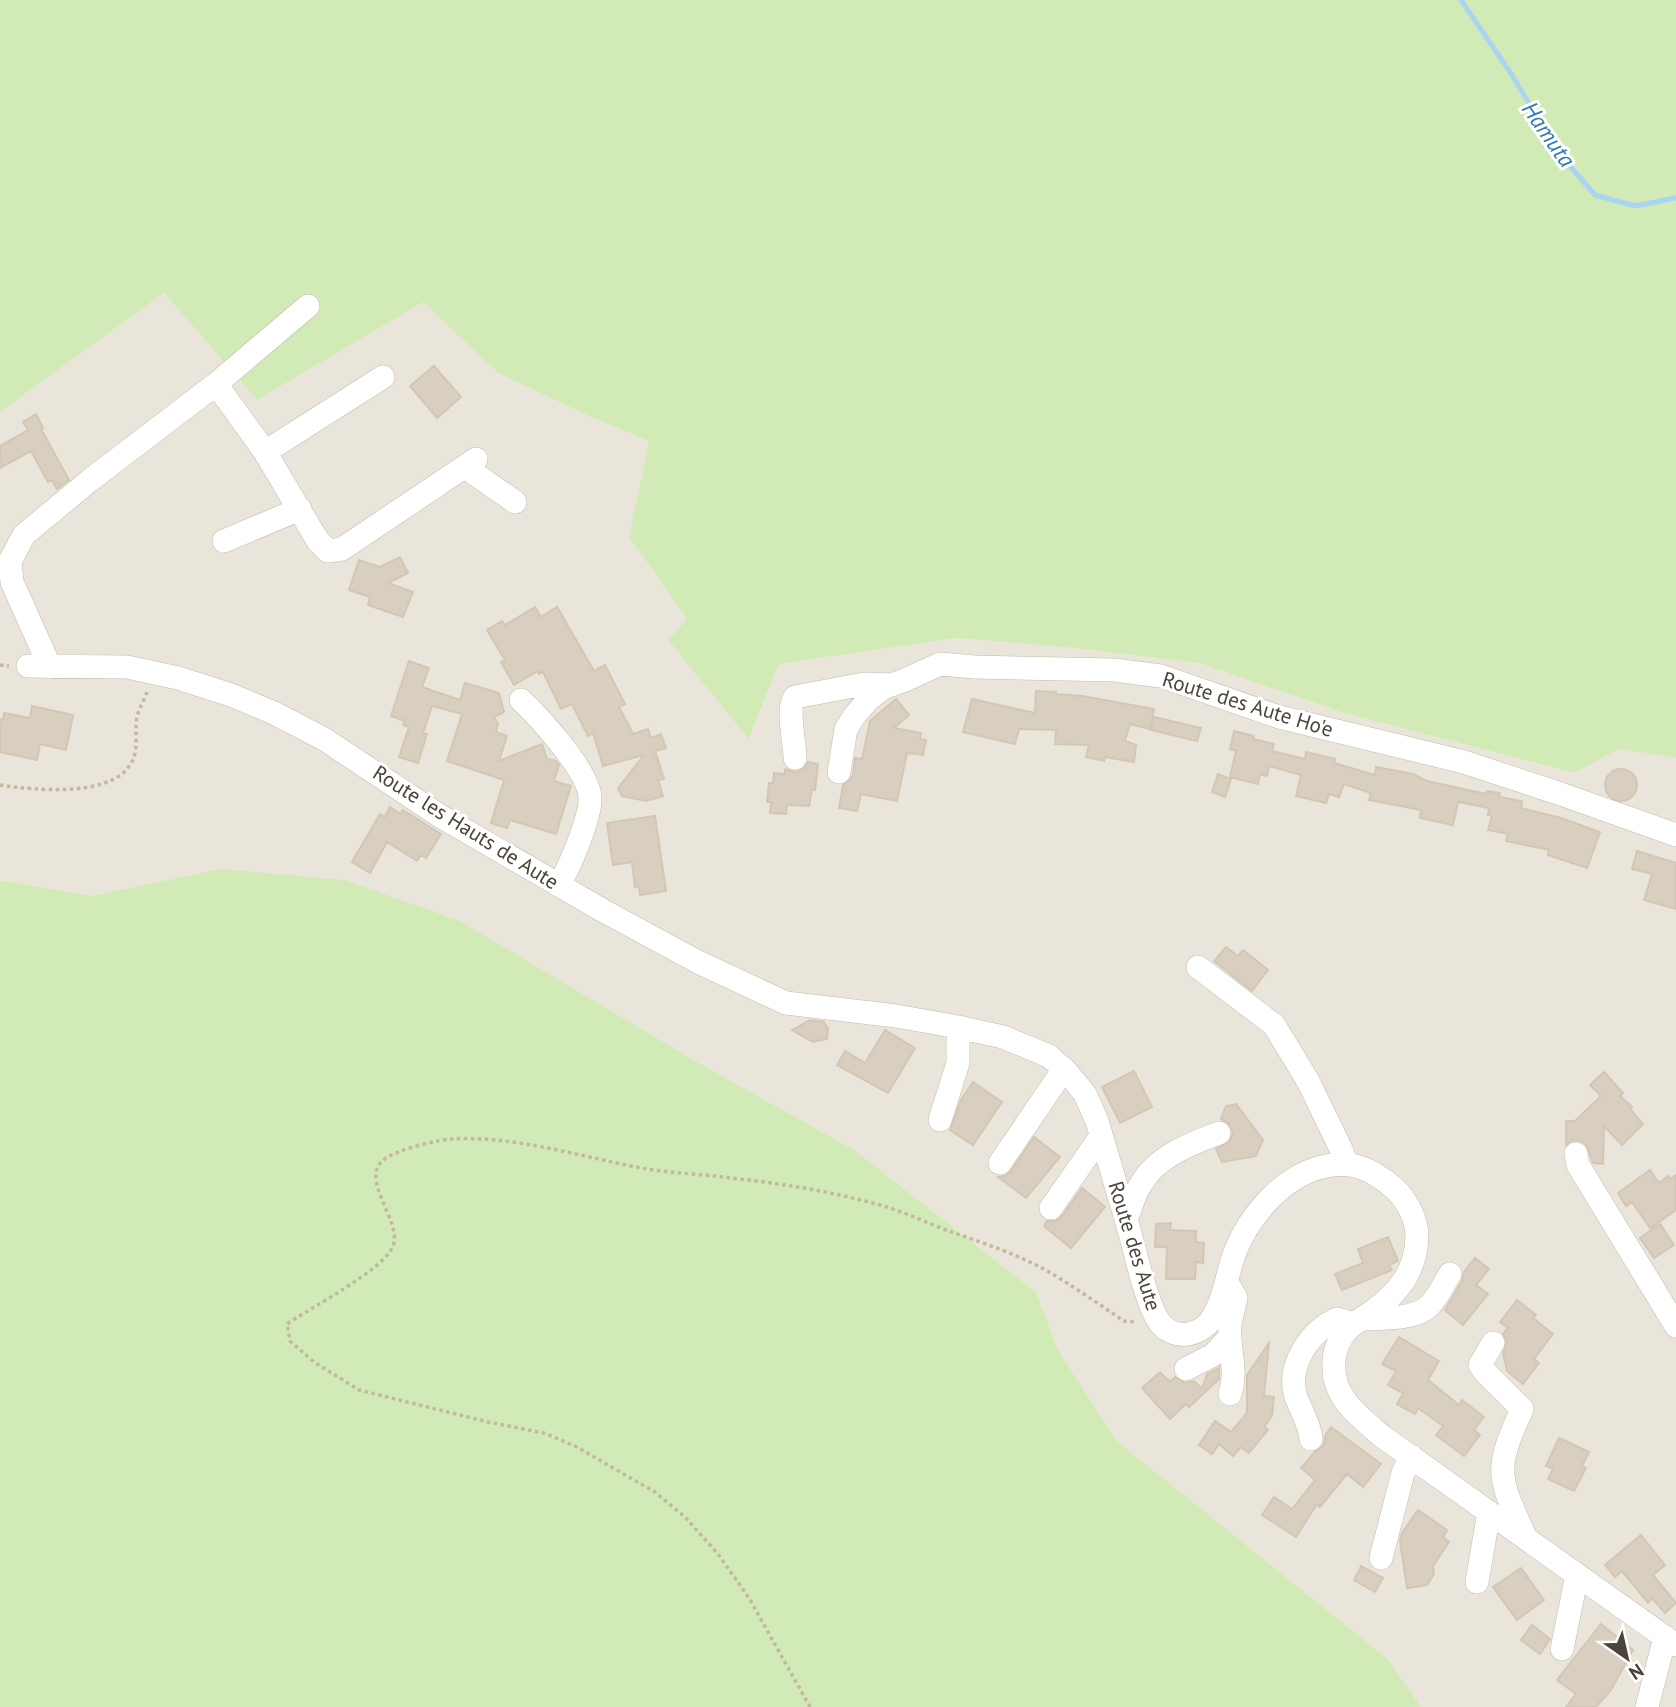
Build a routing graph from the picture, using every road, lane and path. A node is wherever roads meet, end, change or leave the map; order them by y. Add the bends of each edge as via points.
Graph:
1 (308, 306) dead end
2 (383, 377) dead end
3 (216, 384) junction
4 (265, 452) junction
5 (515, 502) dead end
6 (300, 509) junction
7 (224, 541) dead end
8 (5, 562) edge
9 (154, 673) junction
10 (892, 685) junction
11 (522, 700) dead end
12 (795, 758) dead end
13 (839, 772) dead end
14 (0, 785) edge
15 (1676, 835) edge
16 (558, 885) junction
17 (1198, 967) dead end
18 (896, 1016) joint
19 (958, 1027) junction
20 (1064, 1069) junction
21 (940, 1120) dead end
22 (1219, 1133) dead end
23 (1101, 1136) junction
24 (1576, 1154) dead end
25 (1000, 1163) dead end
26 (1346, 1164) junction
27 (1051, 1208) dead end
28 (1126, 1220) junction
29 (1450, 1274) dead end
30 (1226, 1282) junction
31 (1358, 1322) junction
32 (1159, 1323) junction
33 (1676, 1326) edge
34 (1230, 1341) junction
35 (1493, 1343) dead end
36 (1186, 1369) dead end
37 (1230, 1394) dead end
38 (1311, 1439) dead end
39 (1411, 1456) junction
40 (1489, 1512) junction
41 (1525, 1537) junction
42 (1381, 1558) dead end
43 (1577, 1575) junction
44 (1477, 1582) dead end
45 (1670, 1641) edge
46 (1562, 1649) dead end
47 (810, 1707) edge
48 (1647, 1707) edge

1 - 3 street
2 - 4 street
3 - 4 street
3 - 8 street via 24,535
4 - 6 street
5 - 6 street via 470,463 342,549 328,551
6 - 7 street
8 - 9 street, Route les Hauts de Aute via 39,666 127,667
9 - 14 path via 137,717 130,766 116,778 74,790
9 - 16 street, Route les Hauts de Aute via 231,695 284,718
10 - 12 street via 864,684 795,697 790,711
10 - 13 street, Route des Aute Ho'e via 869,699 846,729
10 - 15 street, Route des Aute Ho'e via 940,664 1161,676 1279,717 1495,772
11 - 16 street via 585,778 590,798 582,832
16 - 18 street, Route les Hauts de Aute via 698,962 786,1003
17 - 26 street via 1274,1025 1308,1081
18 - 19 street, Route des Aute
19 - 20 street, Route des Aute via 1003,1037 1049,1056
19 - 21 street via 958,1063
20 - 23 street, Route des Aute via 1085,1094
20 - 25 street
22 - 28 street via 1164,1159 1150,1171
23 - 27 street
23 - 28 street, Route des Aute
24 - 33 street via 1578,1166
26 - 30 street, Route des Aute via 1311,1171 1276,1193 1235,1251
26 - 31 street via 1378,1175 1398,1192 1417,1230 1410,1273 1399,1290
28 - 32 street, Route des Aute
29 - 31 street via 1420,1312
30 - 32 street, Route des Aute via 1213,1318 1195,1333 1182,1335
30 - 34 street via 1235,1294
31 - 38 street via 1338,1319 1324,1325 1301,1353 1295,1394
31 - 39 street via 1339,1342 1334,1358 1337,1391 1357,1415
32 - 47 path via 1125,1321 1039,1267 878,1204 797,1187 643,1168 526,1144 464,1139 418,1146 380,1163 377,1182 391,1219 393,1247 366,1273 287,1324 290,1341 359,1390 544,1433 654,1492 685,1517 718,1554 749,1598
34 - 36 street
34 - 37 street via 1235,1369
35 - 41 street via 1480,1364 1522,1409 1503,1458 1501,1478
39 - 40 street
39 - 42 street via 1402,1473
40 - 41 street
40 - 44 street
41 - 43 street
43 - 45 street
43 - 46 street
45 - 48 street

